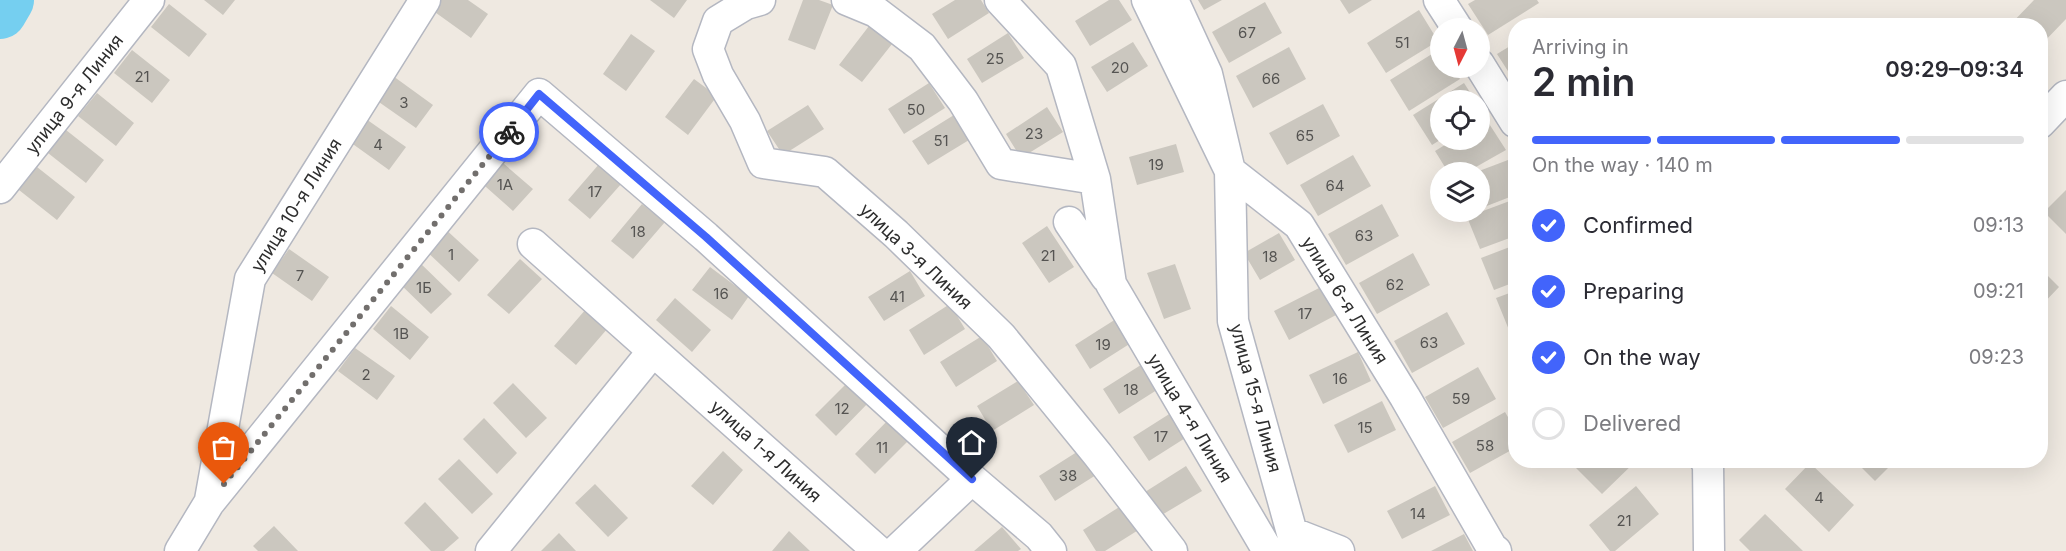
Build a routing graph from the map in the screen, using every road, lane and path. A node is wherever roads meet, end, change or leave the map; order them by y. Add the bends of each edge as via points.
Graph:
1 (149, 0) edge
2 (425, 0) edge
3 (760, 0) edge
4 (848, 0) edge
5 (1000, 0) edge
6 (1147, 0) edge
7 (1173, 0) edge
8 (1439, 0) edge
9 (1451, 18) edge
10 (1488, 78) edge
11 (2066, 96) edge
12 (1508, 111) edge
13 (2048, 115) edge
14 (1230, 171) junction
15 (1095, 179) junction
16 (0, 188) edge
17 (1069, 222) dead end
18 (533, 244) dead end
19 (1111, 285) junction
20 (653, 351) junction
21 (1708, 468) edge
22 (972, 479) junction
23 (209, 503) junction
24 (1295, 542) edge
25 (180, 551) edge
26 (491, 551) edge
27 (878, 551) edge
28 (896, 551) edge
29 (1051, 551) edge
30 (1172, 551) edge
31 (1268, 551) edge
32 (1339, 551) edge
33 (1496, 551) edge
34 (1709, 551) edge

1 - 16 street, улица 9-я Линия
2 - 23 street, улица 10-я Линия via 250,279
3 - 30 street, улица 3-я Линия via 718,21 708,49 763,163 825,172 896,234 1001,336
4 - 15 street via 876,12 922,48 963,101 1001,164
5 - 15 street, улица 4-я Линия via 1061,66
6 - 14 street, улица 6-я Линия
7 - 14 street via 1207,74
8 - 9 street
10 - 12 street
11 - 13 street
14 - 24 street, улица 15-я Линия via 1233,321
14 - 33 street, улица 6-я Линия via 1299,225
15 - 19 street, улица 4-я Линия
17 - 19 street, улица 4-я Линия
18 - 20 street, улица 1-я Линия
19 - 31 street, улица 4-я Линия
20 - 26 street
20 - 27 street, улица 1-я Линия
21 - 34 street
22 - 23 street via 715,245 539,94
22 - 28 street
22 - 29 street via 1039,536
23 - 25 street
24 - 32 street

